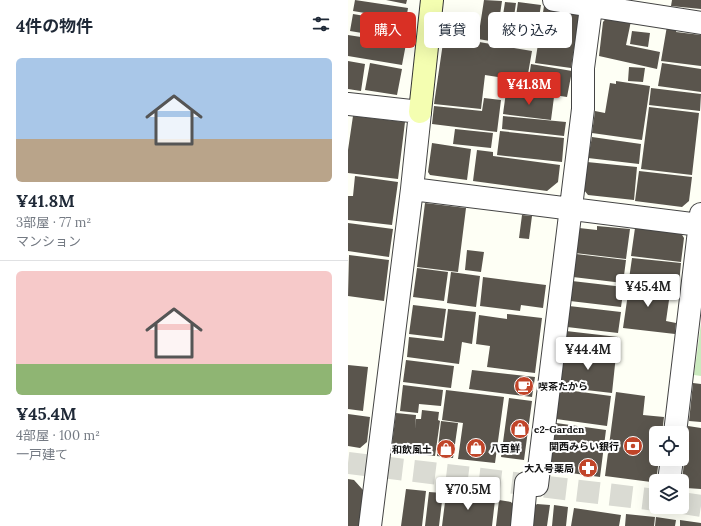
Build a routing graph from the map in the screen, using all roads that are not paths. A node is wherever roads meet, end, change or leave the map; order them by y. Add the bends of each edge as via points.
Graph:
1 (432, 0) edge
2 (554, 0) edge
3 (592, 3) edge
4 (701, 23) edge
5 (348, 104) edge
6 (420, 112) junction
7 (412, 189) junction
8 (571, 209) junction
9 (700, 219) edge
10 (676, 426) edge
11 (370, 526) edge
12 (522, 526) edge

1 - 6 street
2 - 3 street
3 - 4 street
3 - 8 street via 583,68 583,109
5 - 6 street
6 - 7 street
7 - 8 street
7 - 11 street
8 - 9 street
8 - 12 street via 532,484
9 - 10 street

